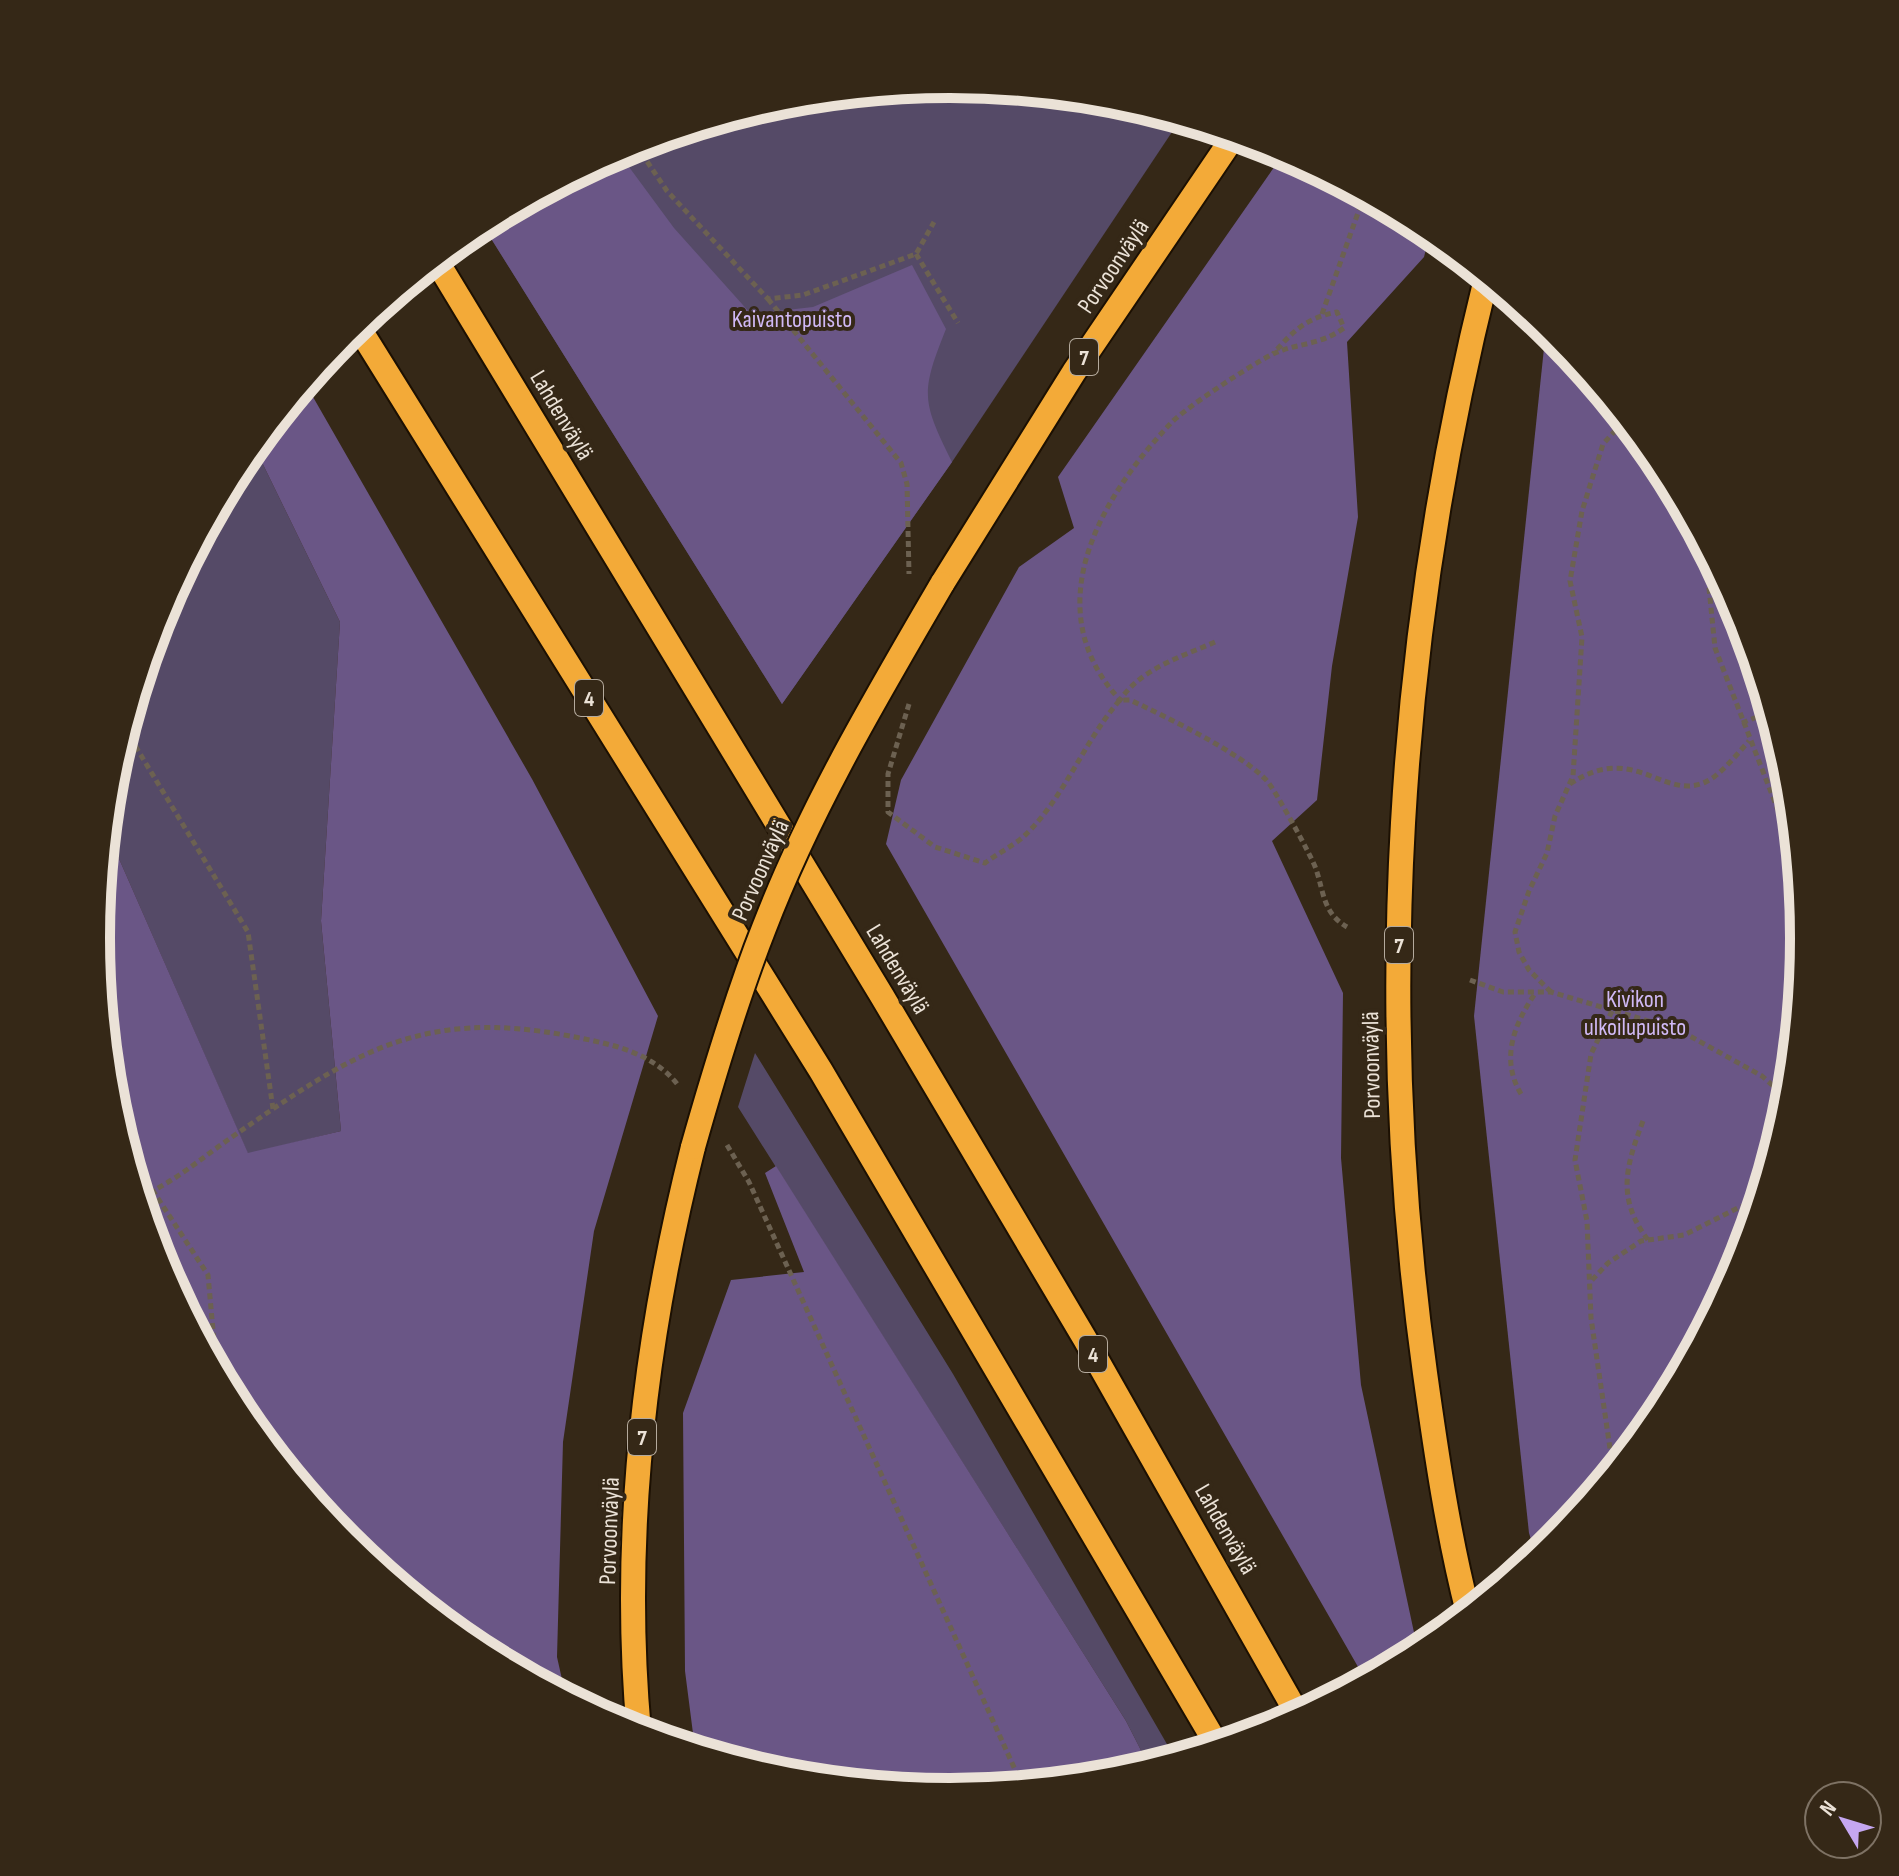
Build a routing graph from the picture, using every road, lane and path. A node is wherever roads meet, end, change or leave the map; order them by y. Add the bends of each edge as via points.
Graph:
1 (1227, 146) edge
2 (644, 156) edge
3 (1360, 206) edge
4 (934, 222) dead end
5 (916, 254) junction
6 (442, 269) edge
7 (1483, 290) edge
8 (1322, 315) junction
9 (958, 323) dead end
10 (364, 336) edge
11 (1273, 354) junction
12 (1617, 429) edge
13 (1709, 578) edge
14 (1709, 582) joint
15 (1215, 642) dead end
16 (1120, 700) junction
17 (1759, 716) edge
18 (1742, 723) junction
19 (1749, 741) junction
20 (133, 742) edge
21 (1569, 784) junction
22 (1780, 818) edge
23 (1347, 927) dead end
24 (1470, 980) dead end
25 (1536, 992) junction
26 (1551, 992) junction
27 (1612, 1011) junction
28 (1775, 1088) edge
29 (1521, 1094) dead end
30 (273, 1109) dead end
31 (1643, 1121) dead end
32 (145, 1177) edge
33 (1746, 1206) edge
34 (1649, 1241) junction
35 (1591, 1281) junction
36 (214, 1344) edge
37 (1611, 1455) edge
38 (1466, 1600) edge
39 (1292, 1704) edge
40 (638, 1718) edge
41 (1211, 1736) edge

1 - 40 highway, Porvoonväylä / 7, bridge via 1074,372 942,584 872,705 765,925 724,1038 668,1247 637,1487 633,1615
2 - 5 path via 667,191 768,299 803,295
3 - 8 path
4 - 5 path
5 - 9 path
6 - 39 highway, Lahdenväylä / 4 via 898,1023
7 - 38 highway, Porvoonväylä / 7 via 1455,405 1418,638 1403,785 1398,952 1399,1113 1414,1289
8 - 11 path via 1295,329
8 - 11 path via 1337,312 1344,328 1326,341
10 - 41 highway, 4 via 821,1071
11 - 16 path via 1172,421 1111,496 1087,546 1078,611 1098,677
12 - 21 path via 1603,444 1582,511 1570,581 1582,637
13 - 14 path
14 - 18 path via 1715,648
15 - 16 path via 1161,665 1131,684
16 - 23 path via 1153,711 1261,776 1316,869 1321,897 1334,919
17 - 18 path
18 - 19 path
19 - 21 path via 1713,778 1688,787 1631,767 1603,767
19 - 22 path
20 - 30 path via 248,932
21 - 26 path via 1515,932 1529,970
24 - 25 path via 1503,992
25 - 26 path
25 - 29 path via 1519,1017 1510,1048 1511,1078
26 - 27 path
27 - 28 path via 1679,1030
27 - 35 path via 1591,1054 1575,1160
31 - 34 path via 1627,1165 1627,1195
32 - 36 path via 208,1275
33 - 34 path via 1684,1235
34 - 35 path via 1608,1263
35 - 37 path via 1591,1318

